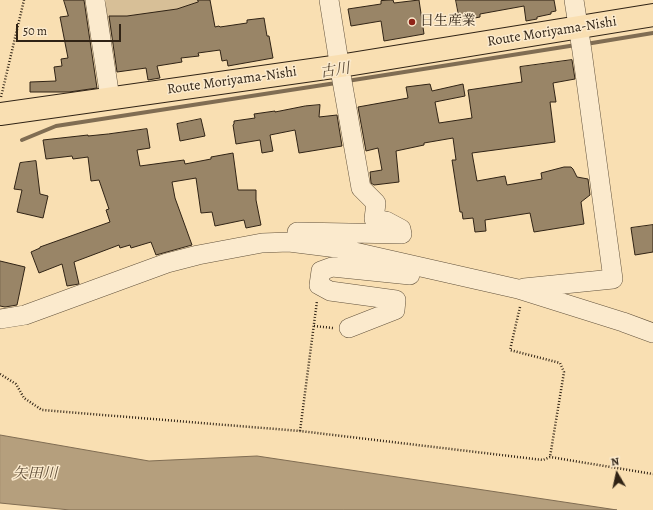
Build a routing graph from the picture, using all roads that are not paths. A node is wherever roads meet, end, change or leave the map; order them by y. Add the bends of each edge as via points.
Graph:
1 (95, 0) edge
2 (330, 0) edge
3 (574, 0) edge
4 (653, 16) edge
5 (580, 39) junction
6 (341, 76) junction
7 (110, 98) junction
8 (0, 114) edge
9 (276, 242) junction
10 (430, 269) junction
11 (518, 289) junction
12 (0, 319) edge
13 (350, 328) dead end
14 (653, 333) edge

1 - 7 street
2 - 6 street
3 - 5 street
4 - 5 main road, Route Moriyama-Nishi
5 - 6 main road, Route Moriyama-Nishi
5 - 11 street via 613,279
6 - 7 main road, Route Moriyama-Nishi
6 - 9 street via 361,188 376,203 374,219 386,221 401,229 402,234 288,232
7 - 8 main road, Route Moriyama-Nishi
9 - 10 street via 337,248
9 - 12 street via 212,252 167,263 25,315
10 - 11 street
10 - 13 street via 424,276 332,267 321,271 319,285 330,291 396,300 395,310
11 - 14 street

